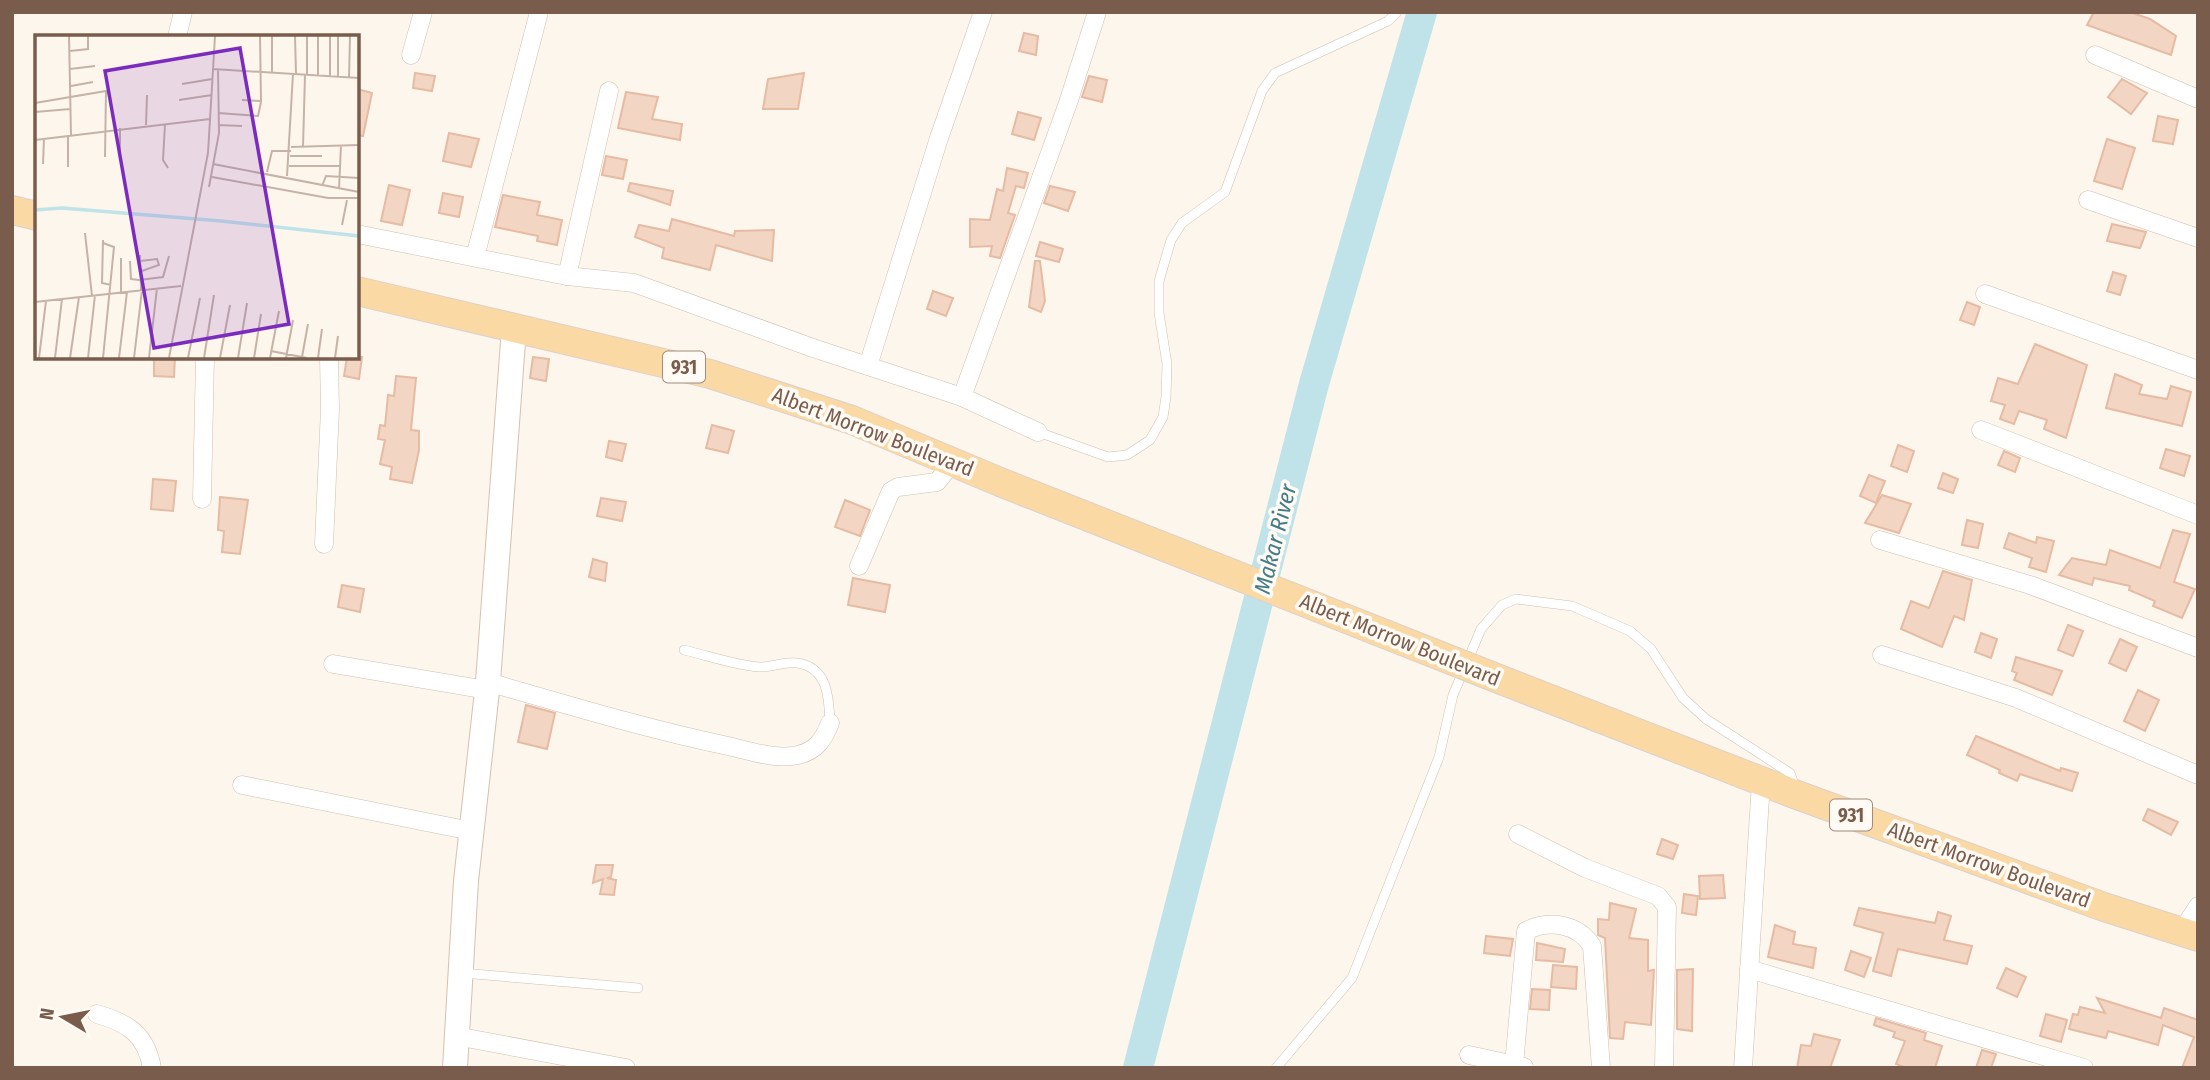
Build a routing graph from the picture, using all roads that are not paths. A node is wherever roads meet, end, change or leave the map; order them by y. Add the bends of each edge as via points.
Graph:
1 (183, 12) edge
2 (423, 12) edge
3 (539, 12) edge
4 (983, 12) edge
5 (1097, 12) edge
6 (1396, 12) edge
7 (177, 35) edge
8 (411, 55) dead end
9 (2095, 55) dead end
10 (608, 91) dead end
11 (2198, 99) edge
12 (2088, 200) dead end
13 (12, 210) edge
14 (35, 216) edge
15 (359, 234) edge
16 (2198, 238) edge
17 (475, 257) junction
18 (567, 276) junction
19 (359, 291) edge
20 (1985, 294) dead end
21 (514, 328) junction
22 (205, 359) edge
23 (329, 359) edge
24 (868, 366) junction
25 (2198, 370) edge
26 (961, 397) junction
27 (1981, 430) dead end
28 (1038, 432) joint
29 (953, 462) junction
30 (202, 499) dead end
31 (2198, 515) edge
32 (1880, 540) dead end
33 (324, 544) dead end
34 (859, 566) dead end
35 (2198, 648) edge
36 (684, 650) dead end
37 (1882, 655) dead end
38 (333, 664) dead end
39 (488, 686) junction
40 (830, 723) joint
41 (2198, 775) edge
42 (1761, 782) junction
43 (242, 785) dead end
44 (1797, 795) junction
45 (471, 831) junction
46 (1518, 834) dead end
47 (2198, 906) edge
48 (2190, 934) edge
49 (1749, 969) junction
50 (460, 973) junction
51 (638, 988) dead end
52 (97, 1014) dead end
53 (456, 1036) junction
54 (1469, 1055) dead end
55 (1519, 1066) edge
56 (152, 1068) edge
57 (455, 1068) edge
58 (626, 1068) edge
59 (1276, 1068) edge
60 (1601, 1068) edge
61 (1664, 1068) edge
62 (1743, 1068) edge
63 (2084, 1068) edge

1 - 7 street
2 - 8 street
3 - 17 street
4 - 24 street
5 - 26 street
6 - 28 lane via 1388,21 1275,73 1262,91 1225,192 1182,223 1171,240 1159,281 1166,397 1163,417 1150,440 1128,455 1108,457
9 - 11 street
10 - 18 street
12 - 16 street
13 - 14 main road
15 - 17 street
17 - 18 street
18 - 24 street via 634,283
19 - 21 main road, Albert Morrow Boulevard / 931
20 - 25 street
21 - 29 main road, Albert Morrow Boulevard / 931 via 771,392
21 - 39 street
22 - 30 street
23 - 33 street
24 - 26 street
26 - 28 street
27 - 31 street
29 - 34 street via 937,482 891,491
29 - 42 main road, Albert Morrow Boulevard / 931, bridge
32 - 35 street via 2030,585
36 - 40 lane via 747,666 796,663 813,668 824,681 830,700
37 - 41 street via 2016,698
38 - 39 street
39 - 40 street via 766,754 799,755 813,749 824,739
39 - 45 street
42 - 44 main road, Albert Morrow Boulevard / 931
42 - 49 street
43 - 45 street
44 - 48 main road, Albert Morrow Boulevard / 931
44 - 59 lane via 1790,773 1706,719 1683,698 1651,649 1630,631 1572,606 1516,599 1502,605 1481,629 1453,695 1439,757 1352,978
45 - 50 street
46 - 61 street via 1664,901
47 - 48 street
49 - 62 street
49 - 63 street
50 - 51 lane
50 - 53 street
52 - 56 street via 139,1033
53 - 57 street
53 - 58 street
54 - 55 street
55 - 60 street via 1526,931 1545,925 1573,927 1584,933 1592,946

